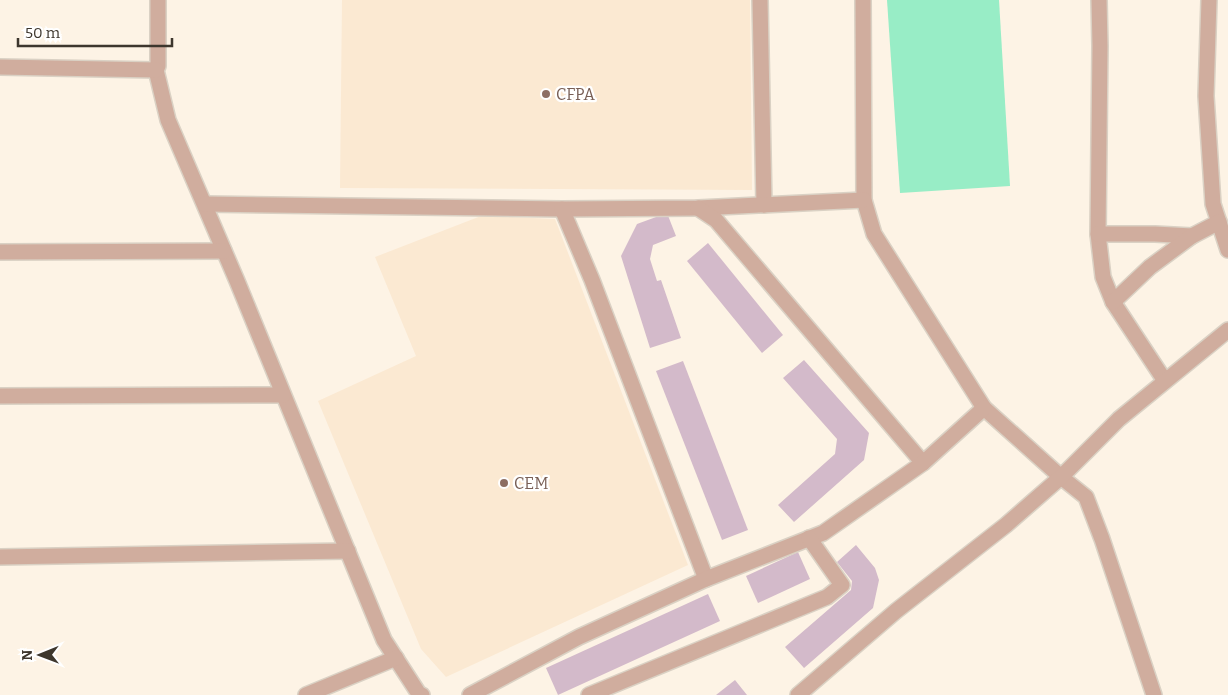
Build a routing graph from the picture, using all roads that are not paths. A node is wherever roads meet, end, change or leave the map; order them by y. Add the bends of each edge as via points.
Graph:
1 (158, 0) edge
2 (760, 0) edge
3 (863, 0) edge
4 (1099, 0) edge
5 (1210, 0) edge
6 (0, 67) edge
7 (156, 70) junction
8 (864, 200) junction
9 (204, 204) junction
10 (764, 205) junction
11 (698, 208) junction
12 (562, 209) junction
13 (1219, 222) junction
14 (1098, 234) junction
15 (1192, 236) junction
16 (1228, 250) edge
17 (224, 251) junction
18 (0, 252) edge
19 (1113, 302) junction
20 (1228, 330) edge
21 (1165, 381) junction
22 (284, 395) junction
23 (0, 396) edge
24 (984, 408) junction
25 (923, 463) junction
26 (1061, 477) junction
27 (809, 538) junction
28 (348, 551) junction
29 (0, 557) edge
30 (706, 579) junction
31 (396, 658) junction
32 (306, 695) edge
33 (422, 695) edge
34 (470, 695) edge
35 (588, 695) edge
36 (798, 695) edge
37 (1154, 695) edge

1 - 7 street
2 - 10 street
3 - 8 street
4 - 14 street
5 - 13 street via 1206,96 1213,204
6 - 7 street
7 - 9 street via 168,120
8 - 10 street
8 - 24 street via 874,234
9 - 12 street
9 - 17 street
10 - 11 street
11 - 12 street
11 - 25 street via 716,220
12 - 30 street
13 - 15 street
13 - 16 street
14 - 15 street
14 - 19 street via 1103,277
15 - 19 street via 1150,267
17 - 18 street
17 - 22 street
19 - 21 street
20 - 21 street
21 - 26 street via 1119,419
22 - 23 street
22 - 28 street
24 - 25 street
24 - 26 street
25 - 27 street via 823,533
26 - 36 street
26 - 37 street via 1086,497
27 - 30 street
27 - 35 street via 842,585 827,597
28 - 29 street
28 - 31 street via 384,640
30 - 34 street via 579,637
31 - 32 street
31 - 33 street

